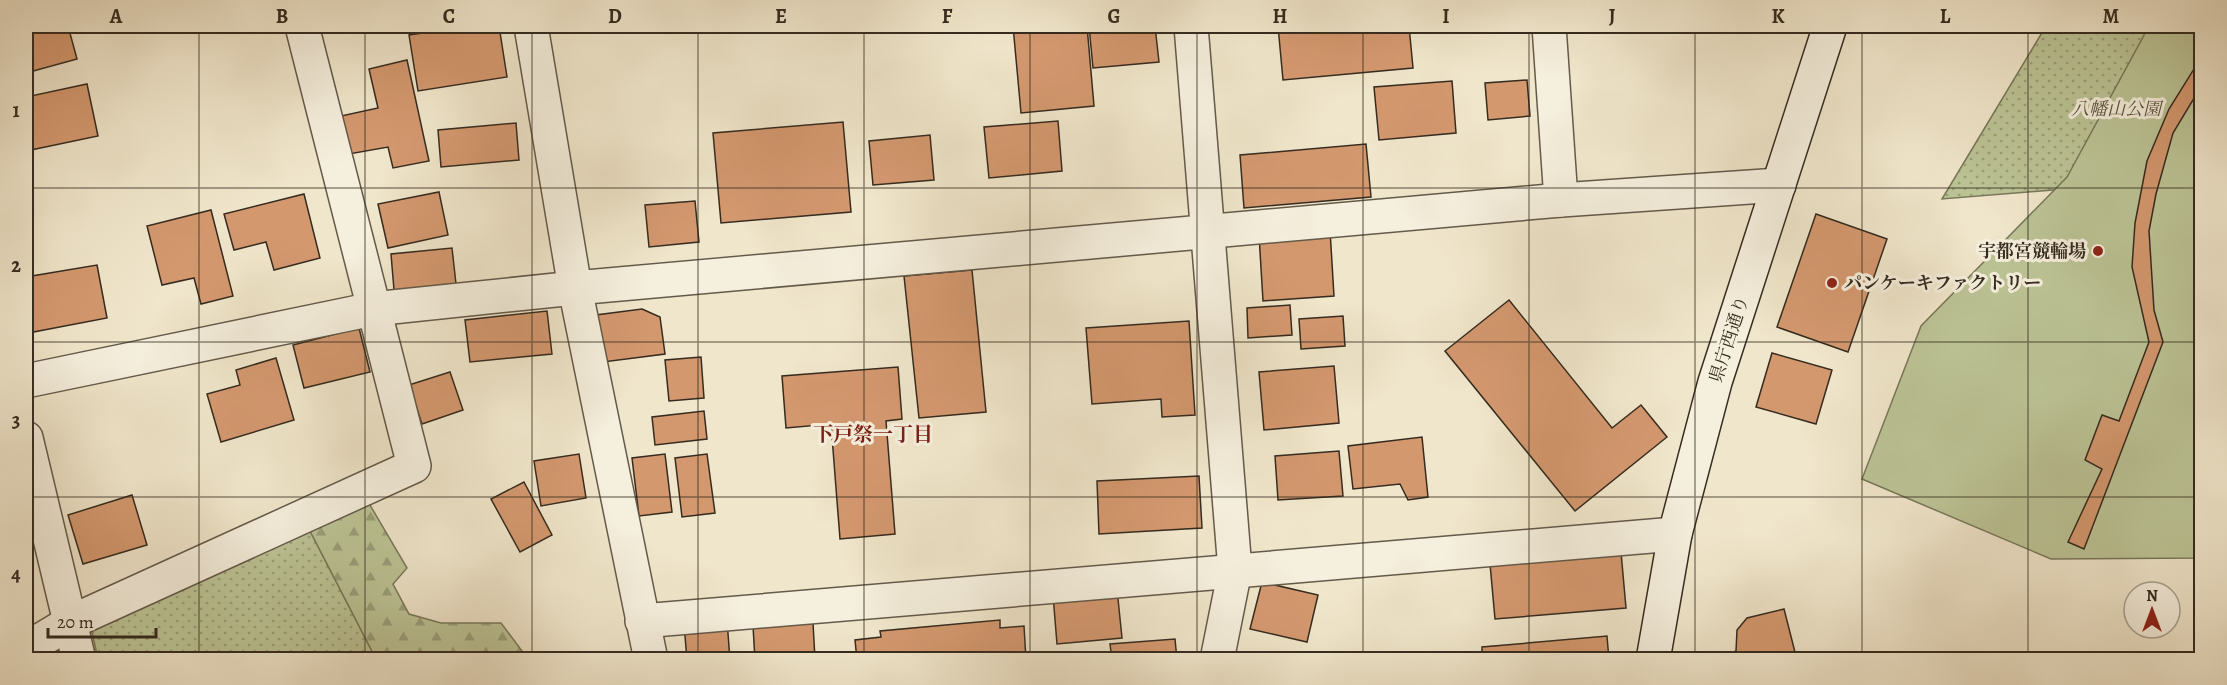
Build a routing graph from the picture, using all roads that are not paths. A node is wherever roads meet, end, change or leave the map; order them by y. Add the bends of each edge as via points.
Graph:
1 (302, 26) edge
2 (536, 26) edge
3 (1191, 26) edge
4 (1549, 26) edge
5 (1830, 26) edge
6 (1779, 185) junction
7 (1561, 201) junction
8 (1206, 232) junction
9 (575, 288) junction
10 (373, 309) junction
11 (26, 381) edge
12 (26, 438) edge
13 (1675, 534) junction
14 (1235, 570) junction
15 (642, 621) junction
16 (71, 622) junction
17 (26, 649) edge
18 (80, 660) edge
19 (651, 660) edge
20 (1217, 660) edge
21 (1653, 660) edge

1 - 10 street
2 - 9 street
3 - 8 street
4 - 7 street
5 - 6 street, 県庁西通り
6 - 7 street
6 - 13 street, 県庁西通り via 1715,382
7 - 8 street
8 - 9 street
8 - 14 street
9 - 10 street
9 - 15 street
10 - 11 street
10 - 16 street via 414,466
12 - 16 street
13 - 14 street
13 - 21 street, 県庁西通り
14 - 15 street
14 - 20 street
15 - 19 street
16 - 17 street
16 - 18 street

